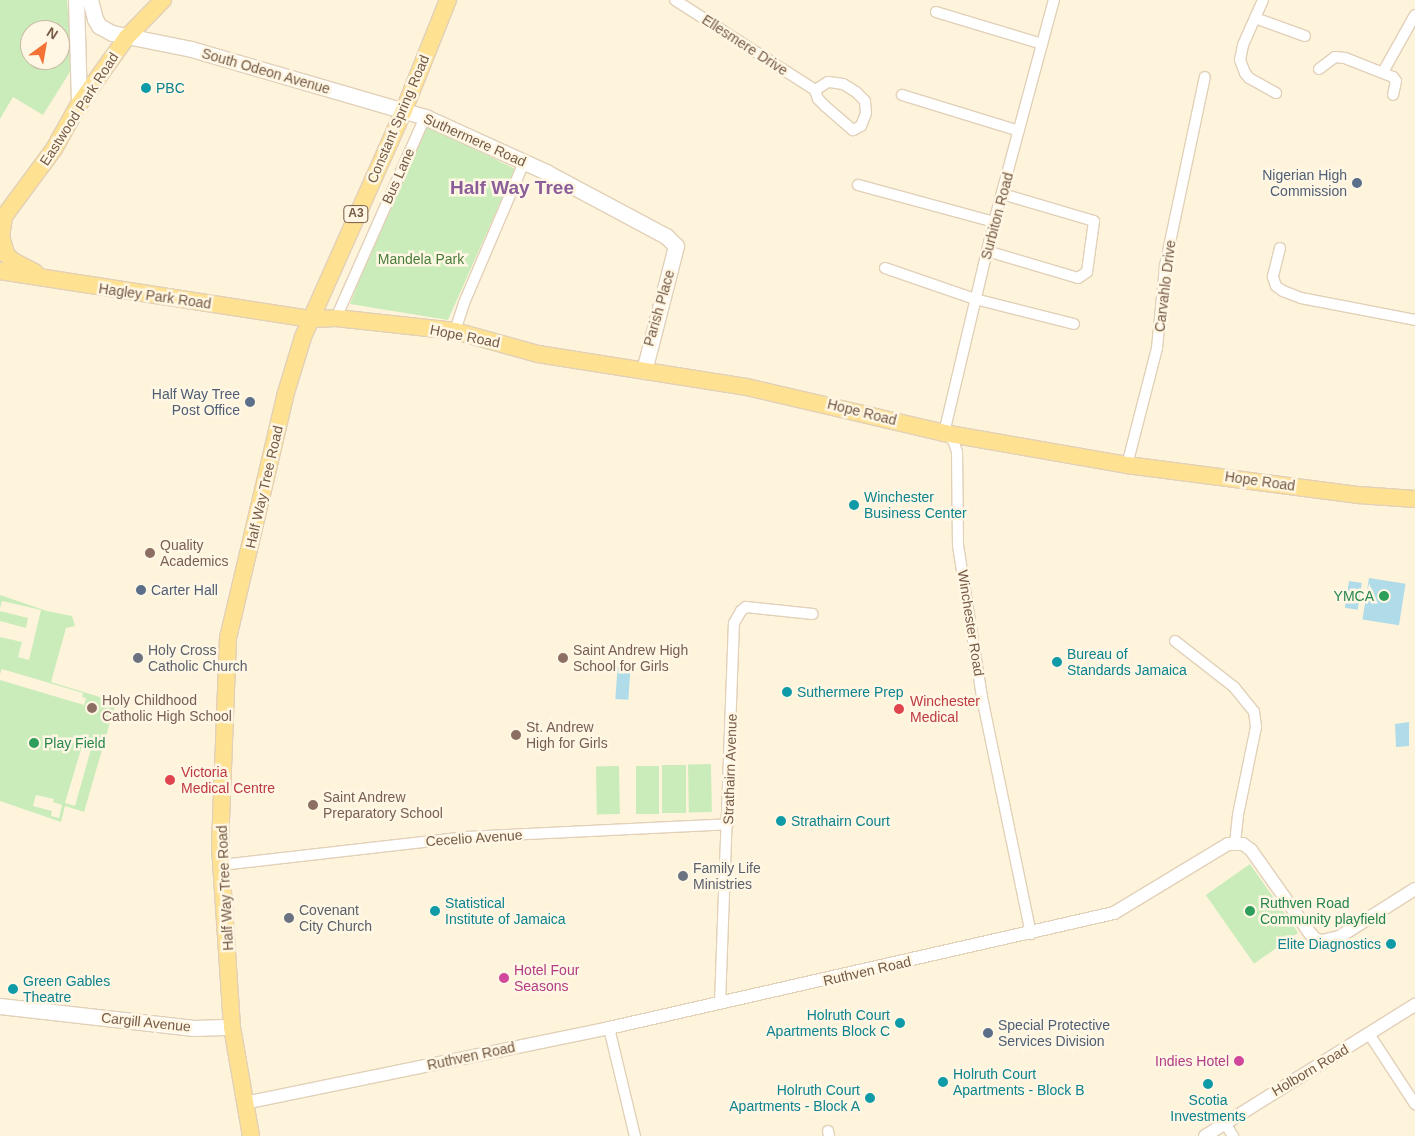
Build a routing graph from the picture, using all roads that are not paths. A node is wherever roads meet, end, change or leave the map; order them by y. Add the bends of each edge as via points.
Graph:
1 (76, 0) edge
2 (90, 0) edge
3 (163, 0) edge
4 (448, 0) edge
5 (675, 0) edge
6 (1054, 0) edge
7 (1264, 0) edge
8 (936, 12) dead end
9 (1415, 15) edge
10 (1255, 18) junction
11 (1306, 36) dead end
12 (127, 37) junction
13 (1042, 44) junction
14 (1319, 69) dead end
15 (1383, 72) junction
16 (1206, 77) dead end
17 (815, 90) junction
18 (1276, 93) dead end
19 (1393, 95) dead end
20 (902, 96) dead end
21 (79, 104) junction
22 (404, 110) junction
23 (425, 117) junction
24 (1019, 131) junction
25 (524, 162) junction
26 (858, 185) dead end
27 (1002, 194) junction
28 (2, 220) edge
29 (994, 222) junction
30 (676, 246) joint
31 (1280, 248) dead end
32 (987, 251) junction
33 (886, 268) dead end
34 (0, 272) edge
35 (55, 281) junction
36 (975, 299) junction
37 (336, 318) junction
38 (310, 319) junction
39 (1415, 320) edge
40 (1074, 324) dead end
41 (455, 331) junction
42 (644, 371) junction
43 (944, 433) junction
44 (1127, 465) junction
45 (1415, 499) edge
46 (813, 614) dead end
47 (1175, 642) dead end
48 (728, 824) junction
49 (1235, 843) junction
50 (222, 865) junction
51 (1415, 889) edge
52 (1032, 934) junction
53 (720, 1004) junction
54 (1415, 1005) edge
55 (0, 1006) edge
56 (232, 1027) junction
57 (609, 1028) junction
58 (1369, 1034) junction
59 (245, 1103) junction
60 (1415, 1104) edge
61 (1224, 1122) junction
62 (251, 1136) edge
63 (635, 1136) edge
64 (1205, 1136) edge
65 (1233, 1136) edge

1 - 21 main road
2 - 12 main road, South Odeon Avenue via 99,26
3 - 12 main road, Eastwood Park Road
4 - 22 main road, Constant Spring Road / A3
5 - 17 street, Ellesmere Drive
6 - 13 street, Surbiton Road
7 - 10 street
8 - 13 street
9 - 15 street
10 - 11 street
10 - 18 street via 1240,60 1249,78
12 - 21 main road, Eastwood Park Road
12 - 22 main road, South Odeon Avenue via 191,50
13 - 24 street, Surbiton Road
14 - 15 street via 1335,57
15 - 19 street via 1396,81
16 - 44 street, Carvahlo Drive via 1164,266 1157,348
17 - 17 street, Ellesmere Drive via 818,99 853,130 861,126 866,113 865,101 856,92 843,84 828,82
20 - 24 street
21 - 28 main road, Eastwood Park Road via 54,149
22 - 23 main road, Suthermere Road
22 - 38 main road, Constant Spring Road / A3
23 - 25 main road, Suthermere Road
23 - 37 street, Bus Lane
24 - 27 street, Surbiton Road
25 - 30 main road, Suthermere Road via 657,232
25 - 41 street
26 - 29 street
27 - 29 street, Surbiton Road
27 - 32 street via 1094,222 1087,272 1078,278
28 - 35 main road via 0,236 12,261
29 - 32 street, Surbiton Road
30 - 42 main road, Parish Place
31 - 39 street via 1273,277 1276,286 1283,291 1301,298
32 - 36 street, Surbiton Road
33 - 36 street
34 - 35 main road, Hagley Park Road
35 - 38 main road, Hagley Park Road
36 - 40 street
36 - 43 street, Surbiton Road
37 - 38 main road, Hope Road
37 - 41 main road, Hope Road
38 - 50 main road, Half Way Tree Road via 285,396 228,638 220,846
41 - 42 main road, Hope Road via 538,354
42 - 43 main road, Hope Road via 756,388
43 - 44 main road, Hope Road
43 - 52 street, Winchester Road via 953,440 957,452 958,546 982,697
44 - 45 main road, Hope Road via 1359,495
46 - 48 street, Strathairn Avenue via 746,607 737,616 734,624
47 - 49 street via 1234,688 1254,712 1256,727
48 - 50 street, Cecelio Avenue via 466,837
48 - 53 street, Strathairn Avenue
49 - 51 street via 1251,850 1315,939 1322,941 1339,937
49 - 52 street, Ruthven Road via 1228,844 1114,913
50 - 56 main road, Half Way Tree Road
52 - 53 street, Ruthven Road
53 - 57 street, Ruthven Road
54 - 58 street, Holborn Road
55 - 56 main road, Cargill Avenue via 194,1028
56 - 59 main road, Half Way Tree Road
57 - 59 street, Ruthven Road
57 - 63 street
58 - 60 street
58 - 61 street, Holborn Road
59 - 62 main road, Half Way Tree Road
61 - 64 street, Holborn Road
61 - 65 street

